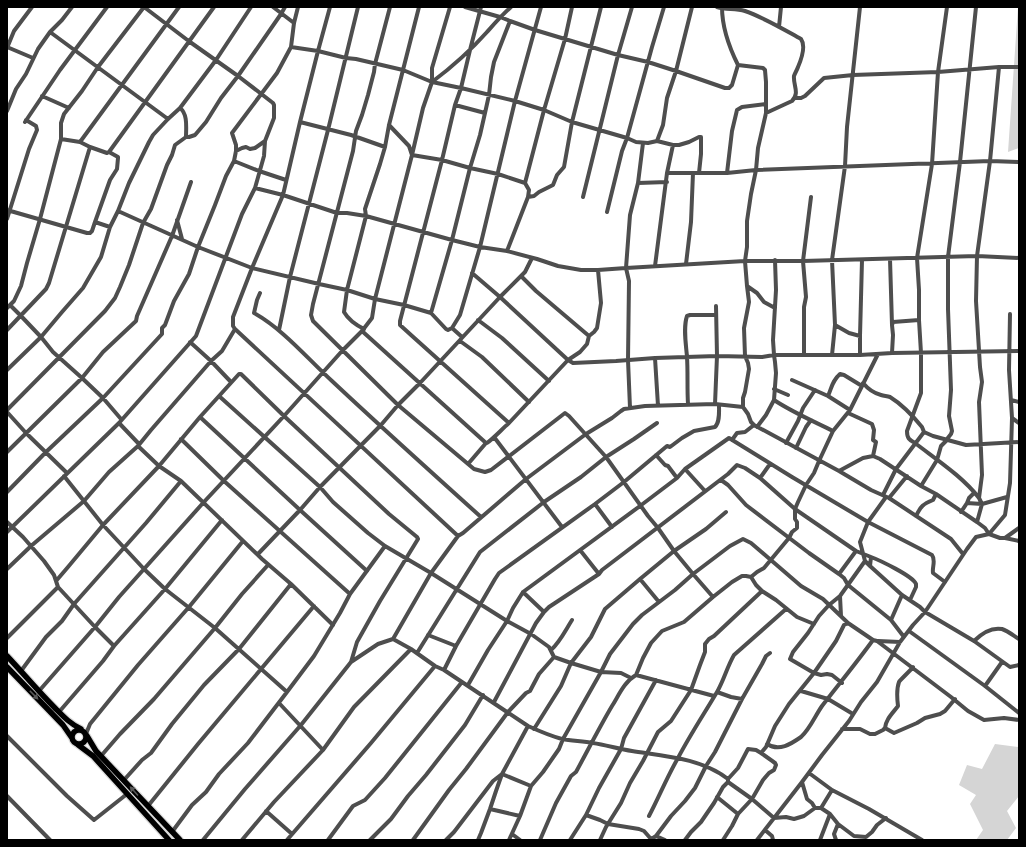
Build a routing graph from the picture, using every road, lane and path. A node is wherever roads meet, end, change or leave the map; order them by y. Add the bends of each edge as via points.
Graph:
1 (32, 7) edge
2 (72, 7) edge
3 (107, 7) edge
4 (144, 7) edge
5 (179, 7) edge
6 (214, 7) edge
7 (251, 7) edge
8 (273, 7) edge
9 (285, 7) edge
10 (298, 7) edge
11 (330, 7) edge
12 (358, 7) edge
13 (390, 7) edge
14 (419, 7) edge
15 (450, 7) edge
16 (465, 7) edge
17 (511, 7) edge
18 (541, 7) edge
19 (572, 7) edge
20 (601, 7) edge
21 (632, 7) edge
22 (664, 7) edge
23 (692, 7) edge
24 (717, 7) edge
25 (781, 7) edge
26 (860, 7) edge
27 (947, 7) edge
28 (976, 7) edge
29 (722, 8) edge
30 (481, 9) edge
31 (281, 14) junction
32 (500, 17) junction
33 (510, 21) junction
34 (167, 24) junction
35 (294, 24) junction
36 (779, 27) junction
37 (535, 30) junction
38 (50, 32) junction
39 (565, 39) junction
40 (190, 42) junction
41 (7, 47) edge
42 (291, 47) junction
43 (592, 47) junction
44 (74, 50) junction
45 (470, 50) junction
46 (318, 51) junction
47 (618, 55) junction
48 (32, 58) junction
49 (346, 58) junction
50 (216, 60) junction
51 (648, 62) junction
52 (375, 64) junction
53 (738, 65) junction
54 (98, 67) junction
55 (999, 67) junction
56 (1019, 67) edge
57 (403, 70) junction
58 (970, 70) junction
59 (676, 71) junction
60 (938, 72) junction
61 (853, 75) junction
62 (238, 76) junction
63 (432, 82) junction
64 (122, 85) junction
65 (461, 88) junction
66 (262, 95) junction
67 (489, 95) junction
68 (42, 96) junction
69 (795, 98) junction
70 (515, 101) junction
71 (146, 102) junction
72 (766, 104) junction
73 (455, 105) junction
74 (69, 108) junction
75 (180, 108) junction
76 (544, 110) junction
77 (7, 112) edge
78 (484, 112) junction
79 (766, 113) junction
80 (168, 119) junction
81 (300, 122) junction
82 (572, 122) junction
83 (389, 125) junction
84 (599, 129) junction
85 (328, 130) junction
86 (186, 137) junction
87 (355, 137) junction
88 (61, 138) junction
89 (627, 138) junction
90 (265, 141) junction
91 (657, 141) junction
92 (80, 142) junction
93 (643, 143) junction
94 (673, 145) junction
95 (90, 147) junction
96 (385, 147) junction
97 (236, 151) junction
98 (109, 152) junction
99 (412, 155) junction
100 (442, 160) junction
101 (234, 161) junction
102 (990, 161) junction
103 (960, 162) junction
104 (1019, 162) edge
105 (932, 164) junction
106 (845, 166) junction
107 (470, 168) junction
108 (756, 170) junction
109 (259, 171) junction
110 (667, 173) junction
111 (693, 173) junction
112 (698, 173) junction
113 (727, 173) junction
114 (498, 174) junction
115 (286, 180) junction
116 (191, 182) dead end
117 (667, 182) junction
118 (525, 183) junction
119 (638, 183) junction
120 (255, 188) junction
121 (282, 195) junction
122 (528, 196) junction
123 (583, 197) dead end
124 (811, 197) dead end
125 (309, 204) junction
126 (8, 210) edge
127 (118, 211) junction
128 (608, 212) dead end
129 (337, 213) junction
130 (366, 216) junction
131 (40, 219) junction
132 (7, 220) edge
133 (177, 220) junction
134 (95, 222) junction
135 (143, 223) junction
136 (394, 225) junction
137 (66, 226) junction
138 (110, 227) junction
139 (423, 233) junction
140 (172, 236) junction
141 (182, 239) junction
142 (452, 240) junction
143 (198, 247) junction
144 (480, 247) junction
145 (507, 251) junction
146 (977, 256) junction
147 (948, 257) junction
148 (225, 258) junction
149 (532, 258) junction
150 (917, 258) junction
151 (1019, 258) edge
152 (890, 259) junction
153 (775, 260) junction
154 (832, 260) junction
155 (862, 260) junction
156 (745, 261) junction
157 (803, 261) junction
158 (686, 264) junction
159 (654, 266) junction
160 (252, 268) junction
161 (626, 268) junction
162 (598, 270) junction
163 (472, 273) junction
164 (521, 276) junction
165 (290, 277) junction
166 (319, 284) junction
167 (747, 286) junction
168 (347, 290) junction
169 (260, 293) dead end
170 (500, 297) junction
171 (375, 298) junction
172 (404, 305) junction
173 (8, 306) edge
174 (716, 306) dead end
175 (775, 308) junction
176 (431, 313) junction
177 (1010, 314) dead end
178 (716, 315) junction
179 (21, 316) junction
180 (478, 320) junction
181 (919, 320) junction
182 (835, 325) junction
183 (892, 325) junction
184 (452, 328) junction
185 (235, 329) junction
186 (7, 330) edge
187 (279, 330) junction
188 (363, 330) junction
189 (589, 336) junction
190 (860, 336) junction
191 (41, 337) junction
192 (461, 339) junction
193 (190, 342) junction
194 (342, 351) junction
195 (979, 351) junction
196 (1019, 351) edge
197 (950, 352) junction
198 (1010, 352) junction
199 (892, 353) junction
200 (921, 353) junction
201 (878, 354) junction
202 (774, 355) junction
203 (804, 355) junction
204 (832, 355) junction
205 (860, 355) junction
206 (717, 356) junction
207 (745, 356) junction
208 (60, 357) junction
209 (687, 357) junction
210 (655, 358) junction
211 (568, 360) junction
212 (628, 360) junction
213 (211, 361) junction
214 (440, 361) junction
215 (7, 370) edge
216 (323, 373) junction
217 (82, 378) junction
218 (792, 380) dead end
219 (549, 381) junction
220 (231, 382) junction
221 (420, 384) junction
222 (862, 384) junction
223 (774, 389) junction
224 (815, 390) junction
225 (304, 394) junction
226 (219, 396) junction
227 (788, 396) dead end
228 (828, 396) junction
229 (102, 398) junction
230 (774, 400) junction
231 (1011, 400) junction
232 (529, 402) junction
233 (1019, 402) edge
234 (688, 404) junction
235 (717, 404) junction
236 (398, 405) junction
237 (658, 406) junction
238 (743, 407) junction
239 (630, 408) junction
240 (7, 411) edge
241 (849, 411) junction
242 (800, 414) junction
243 (284, 416) junction
244 (200, 417) junction
245 (912, 417) junction
246 (1012, 418) junction
247 (811, 420) junction
248 (120, 421) junction
249 (509, 423) junction
250 (657, 423) dead end
251 (1019, 423) edge
252 (381, 425) junction
253 (756, 426) junction
254 (833, 431) junction
255 (924, 432) junction
256 (26, 433) junction
257 (586, 434) junction
258 (494, 437) junction
259 (265, 438) junction
260 (181, 439) junction
261 (732, 440) junction
262 (948, 440) junction
263 (1011, 442) junction
264 (1019, 442) edge
265 (486, 443) junction
266 (786, 443) junction
267 (915, 443) junction
268 (980, 444) junction
269 (139, 445) junction
270 (360, 446) junction
271 (796, 448) junction
272 (7, 452) edge
273 (46, 452) junction
274 (656, 455) junction
275 (509, 456) junction
276 (873, 456) junction
277 (606, 457) junction
278 (244, 459) junction
279 (819, 460) junction
280 (937, 460) junction
281 (468, 464) junction
282 (770, 464) junction
283 (159, 466) junction
284 (339, 467) junction
285 (685, 469) junction
286 (896, 469) junction
287 (839, 471) junction
288 (65, 475) junction
289 (908, 476) junction
290 (677, 478) junction
291 (760, 478) junction
292 (526, 479) junction
293 (721, 480) junction
294 (181, 481) junction
295 (224, 481) junction
296 (624, 482) junction
297 (806, 485) junction
298 (921, 486) junction
299 (320, 487) junction
300 (705, 491) junction
301 (7, 492) edge
302 (974, 492) junction
303 (936, 494) junction
304 (886, 497) junction
305 (1007, 497) junction
306 (979, 498) junction
307 (84, 501) junction
308 (544, 502) junction
309 (203, 503) junction
310 (967, 503) junction
311 (595, 504) junction
312 (982, 504) junction
313 (640, 506) junction
314 (795, 509) junction
315 (300, 510) junction
316 (726, 512) dead end
317 (962, 512) junction
318 (481, 516) junction
319 (916, 516) junction
320 (222, 520) junction
321 (7, 522) edge
322 (868, 522) junction
323 (977, 522) junction
324 (103, 525) junction
325 (12, 527) junction
326 (562, 527) junction
327 (612, 527) junction
328 (658, 528) junction
329 (1019, 528) edge
330 (280, 531) junction
331 (7, 532) edge
332 (989, 534) junction
333 (458, 536) junction
334 (790, 538) junction
335 (1005, 538) junction
336 (243, 541) junction
337 (1019, 541) edge
338 (31, 546) junction
339 (385, 546) junction
340 (124, 548) junction
341 (580, 550) junction
342 (674, 551) junction
343 (856, 552) junction
344 (258, 554) junction
345 (963, 554) junction
346 (864, 555) junction
347 (406, 558) junction
348 (871, 558) junction
349 (771, 560) junction
350 (865, 561) junction
351 (268, 565) junction
352 (870, 566) junction
353 (7, 569) edge
354 (144, 569) junction
355 (367, 571) junction
356 (431, 573) junction
357 (599, 574) junction
358 (693, 574) junction
359 (839, 574) junction
360 (751, 577) junction
361 (640, 579) junction
362 (56, 581) junction
363 (945, 582) junction
364 (291, 584) junction
365 (848, 585) junction
366 (58, 588) junction
367 (165, 589) junction
368 (458, 589) junction
369 (762, 591) junction
370 (523, 592) junction
371 (350, 594) junction
372 (902, 595) junction
373 (840, 596) junction
374 (713, 597) junction
375 (910, 600) junction
376 (659, 602) junction
377 (74, 604) junction
378 (481, 604) junction
379 (829, 605) junction
380 (314, 606) junction
381 (188, 607) junction
382 (786, 609) junction
383 (544, 612) junction
384 (925, 612) junction
385 (841, 616) junction
386 (572, 620) dead end
387 (891, 620) junction
388 (507, 621) junction
389 (848, 623) junction
390 (333, 624) junction
391 (814, 624) junction
392 (95, 627) junction
393 (215, 628) junction
394 (909, 631) junction
395 (531, 634) junction
396 (428, 635) junction
397 (904, 637) junction
398 (7, 638) edge
399 (393, 639) junction
400 (1019, 639) edge
401 (875, 641) junction
402 (974, 641) junction
403 (900, 642) junction
404 (114, 646) junction
405 (456, 646) junction
406 (239, 649) junction
407 (411, 649) junction
408 (551, 650) junction
409 (416, 653) junction
410 (770, 653) dead end
411 (894, 654) junction
412 (7, 656) edge
413 (554, 657) junction
414 (351, 662) junction
415 (1002, 662) junction
416 (571, 663) junction
417 (1019, 665) edge
418 (435, 666) junction
419 (7, 667) edge
420 (261, 668) junction
421 (913, 668) junction
422 (444, 670) junction
423 (21, 671) junction
424 (601, 672) junction
425 (814, 673) junction
426 (636, 675) junction
427 (631, 678) junction
428 (656, 680) junction
429 (462, 682) junction
430 (842, 682) junction
431 (468, 685) junction
432 (985, 686) junction
433 (691, 690) junction
434 (39, 691) junction
435 (801, 691) junction
436 (287, 692) junction
437 (716, 694) junction
438 (483, 695) junction
439 (742, 699) junction
440 (828, 699) junction
441 (955, 699) junction
442 (279, 702) junction
443 (494, 702) junction
444 (59, 712) junction
445 (508, 712) junction
446 (1019, 712) edge
447 (853, 714) junction
448 (1019, 720) edge
449 (301, 725) junction
450 (528, 726) junction
451 (885, 728) junction
452 (534, 729) junction
453 (842, 729) junction
454 (84, 732) junction
455 (7, 736) edge
456 (72, 738) junction
457 (562, 739) junction
458 (592, 742) junction
459 (77, 744) junction
460 (767, 744) junction
461 (621, 749) junction
462 (323, 750) junction
463 (647, 753) junction
464 (761, 753) junction
465 (101, 756) junction
466 (678, 758) junction
467 (706, 766) junction
468 (809, 773) junction
469 (502, 774) junction
470 (124, 780) junction
471 (728, 781) junction
472 (802, 782) junction
473 (531, 786) junction
474 (832, 790) junction
475 (127, 794) junction
476 (7, 796) edge
477 (717, 797) junction
478 (752, 799) junction
479 (148, 806) junction
480 (815, 808) junction
481 (821, 808) junction
482 (490, 809) junction
483 (266, 811) junction
484 (738, 814) junction
485 (830, 814) junction
486 (586, 815) junction
487 (520, 816) junction
488 (649, 816) dead end
489 (774, 818) junction
490 (886, 818) junction
491 (608, 824) junction
492 (838, 824) junction
493 (765, 830) junction
494 (172, 832) junction
495 (292, 834) junction
496 (512, 834) junction
497 (656, 836) junction
498 (650, 839) edge
499 (865, 839) edge
500 (50, 840) edge
501 (169, 840) edge
502 (180, 840) edge
503 (203, 840) edge
504 (242, 840) edge
505 (287, 840) edge
506 (328, 840) edge
507 (370, 840) edge
508 (413, 840) edge
509 (446, 840) edge
510 (478, 840) edge
511 (509, 840) edge
512 (520, 840) edge
513 (540, 840) edge
514 (570, 840) edge
515 (600, 840) edge
516 (665, 840) edge
517 (685, 840) edge
518 (723, 840) edge
519 (757, 840) edge
520 (774, 840) edge
521 (820, 840) edge
522 (836, 840) edge
523 (922, 840) edge

1 - 41 street via 14,31
2 - 38 street
3 - 44 street
4 - 34 street
4 - 54 street
5 - 34 street
6 - 40 street
7 - 50 street
8 - 31 street
9 - 31 street
10 - 35 street
11 - 46 street
12 - 49 street
13 - 52 street
14 - 57 street
15 - 63 street via 432,68
16 - 30 street
17 - 32 street
18 - 37 street
19 - 39 street
20 - 43 street
21 - 47 street
22 - 51 street
23 - 59 street
24 - 29 street
25 - 36 street
26 - 61 street
27 - 60 street
28 - 58 street
29 - 36 street via 746,11
29 - 53 street via 730,49
30 - 32 street
30 - 45 street
31 - 35 street
31 - 62 street
32 - 33 street
32 - 45 street
33 - 37 street
33 - 67 street via 494,62
34 - 40 street
34 - 64 street
35 - 42 street
36 - 69 street via 803,41 794,77
37 - 39 street
37 - 70 street
38 - 44 street
38 - 48 street
39 - 43 street
39 - 76 street
40 - 50 street
40 - 71 street
41 - 48 street
42 - 46 street
42 - 66 street
43 - 47 street
43 - 82 street
44 - 54 street
44 - 68 street
45 - 63 street
45 - 65 street
46 - 49 street
46 - 81 street
47 - 51 street
47 - 84 street
48 - 77 street
49 - 52 street
49 - 85 street
50 - 62 street
50 - 75 street
51 - 59 street
51 - 89 street
52 - 57 street
52 - 87 street
53 - 59 street via 729,88
53 - 72 street via 760,67 765,70
54 - 64 street
54 - 74 street
55 - 56 street
55 - 58 street
55 - 102 street
57 - 63 street
57 - 83 street
58 - 60 street
58 - 103 street
59 - 91 street
60 - 61 street
60 - 105 street
61 - 69 street via 824,78 805,96
61 - 106 street
62 - 66 street
62 - 86 street via 195,136
63 - 65 street
63 - 99 street
64 - 71 street
64 - 92 street
65 - 67 street
65 - 73 street
66 - 90 street via 274,105 274,118
66 - 97 street via 232,133
67 - 70 street
67 - 78 street
68 - 74 street
68 - 126 street via 25,121 36,126 37,130
69 - 79 street
70 - 76 street
70 - 114 street
71 - 80 street
71 - 98 street
72 - 79 street
72 - 113 street via 737,110
73 - 78 street
73 - 100 street
74 - 88 street via 61,123
75 - 80 street
75 - 86 street via 183,110 186,123
76 - 82 street
76 - 118 street
78 - 107 street
79 - 108 street
80 - 127 street via 149,142
81 - 85 street
81 - 115 street
82 - 84 street
82 - 122 street via 564,167 557,174 553,185 534,196
83 - 96 street
83 - 99 street via 409,146
84 - 89 street
84 - 123 street
85 - 87 street
85 - 125 street
86 - 135 street via 175,145
87 - 96 street
87 - 129 street
88 - 92 street
88 - 131 street
89 - 93 street
89 - 128 street
90 - 97 street via 255,148 246,147
90 - 109 street
91 - 93 street
91 - 94 street
92 - 95 street
93 - 119 street
94 - 110 street
94 - 112 street via 700,137
95 - 98 street
95 - 137 street
96 - 130 street
97 - 101 street
98 - 134 street via 118,157 117,169 110,180
99 - 100 street
99 - 136 street
100 - 107 street
100 - 139 street
101 - 109 street
101 - 143 street
102 - 103 street
102 - 104 street
102 - 146 street
103 - 105 street
103 - 147 street
105 - 106 street
105 - 150 street
106 - 108 street
106 - 154 street
107 - 114 street
107 - 142 street
108 - 113 street
108 - 156 street via 750,194
109 - 115 street
109 - 120 street
110 - 111 street
110 - 117 street
111 - 112 street
111 - 158 street
112 - 113 street
114 - 118 street
114 - 144 street
115 - 121 street
116 - 133 street
117 - 119 street
117 - 159 street
118 - 122 street
119 - 161 street via 630,215
120 - 121 street
120 - 148 street
121 - 125 street
121 - 160 street
122 - 145 street
124 - 157 street
125 - 129 street
125 - 165 street
126 - 131 street
126 - 132 street
127 - 135 street
127 - 138 street
129 - 130 street
129 - 166 street
130 - 136 street
130 - 168 street
131 - 137 street
131 - 173 street via 21,286 14,301
133 - 140 street
133 - 141 street
134 - 137 street via 90,233
134 - 138 street
135 - 140 street
135 - 208 street via 115,298
136 - 139 street
136 - 171 street
137 - 179 street via 46,289
138 - 191 street via 101,257 86,284
139 - 142 street
139 - 172 street
140 - 141 street
140 - 217 street via 136,321
141 - 143 street
142 - 144 street
142 - 176 street
143 - 148 street
143 - 229 street via 162,328 162,334
144 - 145 street
144 - 163 street
145 - 149 street
146 - 147 street
146 - 151 street
146 - 195 street
147 - 150 street
147 - 197 street
148 - 160 street
148 - 193 street via 196,336
149 - 162 street via 567,268
149 - 164 street
150 - 152 street
150 - 181 street
152 - 155 street
152 - 183 street
153 - 156 street
153 - 157 street
153 - 175 street
154 - 155 street
154 - 157 street
154 - 182 street
155 - 190 street
156 - 158 street
156 - 167 street
157 - 203 street via 806,297
158 - 159 street
159 - 161 street
160 - 165 street
160 - 185 street via 233,317
161 - 162 street
161 - 212 street via 629,280
162 - 189 street via 601,303 597,328
163 - 170 street
163 - 184 street via 460,315
164 - 170 street
164 - 189 street
165 - 166 street
165 - 187 street
166 - 168 street
166 - 194 street via 311,315 312,321
167 - 175 street via 764,302
167 - 207 street via 749,302 744,328
168 - 171 street
168 - 188 street via 344,312
169 - 187 street via 254,313
170 - 180 street
170 - 211 street
171 - 172 street
171 - 188 street via 372,318
172 - 176 street
172 - 214 street via 400,325
173 - 179 street
174 - 178 street
175 - 202 street
176 - 184 street via 446,329
177 - 198 street
178 - 206 street
178 - 209 street via 687,316
179 - 186 street
179 - 191 street
180 - 192 street
180 - 219 street
181 - 183 street via 895,321
181 - 200 street
182 - 190 street
182 - 204 street
183 - 199 street
184 - 192 street
185 - 213 street via 222,351
185 - 225 street
187 - 216 street
188 - 194 street
188 - 221 street
189 - 211 street via 587,344
190 - 205 street
191 - 208 street via 52,352
191 - 215 street
192 - 214 street
192 - 232 street
193 - 213 street
193 - 248 street
194 - 216 street
194 - 236 street
195 - 197 street
195 - 198 street
195 - 268 street via 982,382 979,402
196 - 198 street
197 - 200 street
197 - 262 street via 949,416 952,431
198 - 231 street
199 - 200 street
199 - 201 street
200 - 245 street via 922,389
201 - 205 street
201 - 222 street
202 - 203 street
202 - 207 street
202 - 223 street
203 - 204 street
204 - 205 street
206 - 207 street
206 - 209 street
206 - 235 street
207 - 238 street via 749,369
208 - 217 street
208 - 240 street
209 - 210 street
209 - 234 street
210 - 212 street
210 - 237 street
211 - 212 street via 577,363
211 - 219 street
212 - 239 street
213 - 220 street
213 - 269 street
214 - 221 street
214 - 249 street
216 - 225 street
216 - 252 street
217 - 229 street
217 - 256 street
218 - 224 street
219 - 232 street
220 - 226 street
220 - 243 street via 242,374
221 - 236 street
221 - 265 street
222 - 228 street via 840,374 835,378
222 - 241 street
222 - 245 street via 873,393 889,396
223 - 227 street
223 - 230 street
224 - 228 street
224 - 242 street
225 - 243 street
225 - 270 street
226 - 244 street
226 - 259 street
228 - 241 street
229 - 248 street
229 - 273 street
230 - 242 street
230 - 253 street
231 - 233 street
231 - 246 street
232 - 249 street
234 - 235 street
234 - 237 street
235 - 238 street
235 - 274 street via 718,425 694,431
236 - 252 street
236 - 281 street
237 - 239 street
238 - 253 street
239 - 257 street
240 - 256 street
241 - 254 street
241 - 276 street via 872,424 873,440 876,442
242 - 247 street
242 - 266 street
243 - 259 street
243 - 284 street
244 - 260 street
244 - 278 street
245 - 255 street
245 - 267 street via 907,437
246 - 251 street
246 - 263 street
247 - 254 street
247 - 271 street
248 - 269 street
248 - 288 street
249 - 258 street
250 - 277 street
252 - 270 street
252 - 318 street
253 - 261 street via 737,433
253 - 266 street
254 - 279 street
255 - 262 street
255 - 267 street
256 - 272 street
256 - 273 street
257 - 275 street via 565,413
257 - 277 street
257 - 292 street
258 - 265 street
258 - 275 street
259 - 278 street
259 - 299 street
260 - 283 street
260 - 295 street
261 - 282 street
261 - 285 street via 728,439
262 - 268 street via 966,445
262 - 280 street via 941,446
263 - 264 street
263 - 268 street
263 - 305 street
265 - 281 street
266 - 271 street
267 - 280 street
267 - 286 street
268 - 306 street via 982,475
269 - 283 street
269 - 307 street via 109,472
270 - 284 street
270 - 333 street
271 - 279 street
273 - 288 street
273 - 301 street
274 - 290 street
274 - 296 street
275 - 281 street via 485,472
275 - 292 street
276 - 286 street
276 - 287 street via 863,458
277 - 296 street
277 - 308 street
278 - 295 street
278 - 315 street
279 - 287 street
279 - 297 street
280 - 298 street
280 - 302 street
282 - 291 street
282 - 297 street
283 - 294 street
283 - 324 street
284 - 299 street
284 - 347 street via 417,537
285 - 290 street
285 - 300 street
286 - 289 street
286 - 304 street
287 - 304 street
288 - 307 street
288 - 325 street
289 - 298 street
289 - 304 street
290 - 313 street
291 - 293 street via 737,466
291 - 314 street
292 - 308 street
292 - 318 street
293 - 300 street
293 - 334 street via 746,505
294 - 309 street
294 - 340 street
295 - 309 street
295 - 330 street
296 - 311 street
296 - 313 street
297 - 314 street
297 - 322 street
298 - 303 street
299 - 315 street
299 - 339 street via 333,502
300 - 328 street
302 - 306 street
302 - 310 street
303 - 317 street
303 - 319 street via 933,500 924,503
304 - 319 street
304 - 322 street
305 - 312 street
305 - 332 street via 1005,515
306 - 312 street
307 - 324 street
307 - 338 street
308 - 326 street
308 - 368 street via 480,552
309 - 320 street
309 - 354 street
310 - 312 street
310 - 317 street
311 - 326 street
311 - 327 street
312 - 323 street
313 - 327 street
313 - 328 street
314 - 334 street via 797,528
314 - 343 street
315 - 330 street
315 - 355 street
316 - 342 street
317 - 323 street
318 - 333 street
319 - 345 street via 951,539
320 - 336 street
320 - 367 street
321 - 325 street
322 - 346 street via 860,542
322 - 363 street via 932,555 933,573
323 - 332 street
324 - 340 street
324 - 362 street
325 - 331 street
325 - 338 street
326 - 378 street via 499,573
327 - 341 street
328 - 342 street
328 - 357 street
329 - 335 street
330 - 344 street
330 - 371 street
332 - 335 street
332 - 345 street via 976,537
333 - 356 street
334 - 349 street
334 - 359 street
335 - 337 street
336 - 344 street
336 - 381 street
338 - 353 street
338 - 362 street
339 - 347 street
339 - 355 street
340 - 354 street
340 - 377 street
341 - 357 street
341 - 370 street
342 - 358 street
342 - 361 street
343 - 346 street
343 - 359 street
344 - 351 street
345 - 363 street
346 - 348 street
346 - 350 street
347 - 356 street
347 - 414 street via 357,642
348 - 352 street
348 - 375 street via 882,561 915,582 916,587
349 - 358 street via 743,539
349 - 360 street
349 - 379 street via 801,586
350 - 352 street
350 - 365 street
351 - 364 street
351 - 393 street
352 - 372 street
354 - 367 street
354 - 392 street
355 - 371 street
356 - 368 street
356 - 399 street
357 - 383 street
358 - 374 street
358 - 376 street
359 - 365 street
360 - 369 street
360 - 374 street via 742,576
361 - 376 street
361 - 416 street via 605,609 591,637
362 - 366 street
363 - 384 street
364 - 380 street
364 - 406 street
365 - 373 street
365 - 387 street
366 - 377 street
366 - 398 street
367 - 381 street
367 - 404 street
368 - 378 street
368 - 396 street
369 - 382 street
369 - 433 street via 705,644 705,652
370 - 383 street
370 - 388 street
371 - 390 street
372 - 375 street
372 - 387 street
373 - 379 street
373 - 385 street
374 - 426 street via 684,622 662,631 643,658
375 - 384 street
376 - 424 street via 633,624 610,654
377 - 392 street
377 - 423 street
378 - 388 street
378 - 405 street
379 - 385 street
379 - 391 street
380 - 390 street
380 - 420 street
381 - 393 street
381 - 454 street
382 - 391 street
382 - 437 street via 734,655
383 - 395 street
384 - 394 street
384 - 402 street
385 - 389 street
386 - 408 street
387 - 397 street
388 - 395 street
388 - 431 street
389 - 401 street
389 - 425 street
390 - 436 street via 314,656
391 - 425 street via 790,659
392 - 404 street
392 - 434 street
393 - 406 street
393 - 465 street
394 - 397 street
394 - 432 street
395 - 408 street
395 - 443 street
396 - 405 street
396 - 409 street
397 - 403 street
399 - 407 street
399 - 414 street via 378,644
400 - 402 street via 1002,629 990,630
401 - 403 street
401 - 411 street
401 - 430 street
402 - 415 street
403 - 411 street
404 - 444 street
405 - 422 street
406 - 420 street
406 - 470 street via 204,685 151,753
407 - 409 street
407 - 462 street via 354,707
408 - 413 street
409 - 418 street
410 - 439 street
411 - 421 street
411 - 447 street
412 - 423 highway
413 - 416 street
413 - 445 street via 539,674 530,691
414 - 449 street
415 - 417 street via 1010,668
415 - 432 street
416 - 424 street
416 - 452 street via 561,686
418 - 422 street
418 - 495 street
419 -> 456 highway via 63,725
420 - 436 street
420 - 479 street
421 - 441 street
421 - 451 street via 899,681 896,692 898,706 886,722
422 - 429 street
423 - 434 highway
424 - 427 street via 621,673
424 - 457 street
425 - 430 street via 832,674
425 - 435 street
426 - 427 street
426 - 428 street
427 - 458 street via 624,685
428 - 433 street
428 - 461 street via 624,738
429 - 431 street
429 - 506 street via 382,782 365,800 353,806
430 - 440 street
431 - 438 street
432 - 446 street
433 - 437 street
433 - 463 street via 671,721 658,732
434 - 444 highway
435 - 440 street
435 - 460 street via 789,704
436 - 442 street
437 - 439 street
437 - 466 street
438 - 443 street
438 - 507 street via 465,725 390,819
439 - 467 street
440 - 447 street
440 - 460 street via 800,737 785,746 772,747
441 - 448 street via 984,720
441 - 451 street via 940,714 925,718 894,733
442 - 449 street
442 - 494 street via 248,743
443 - 445 street
444 - 454 highway via 72,725
445 - 450 street
445 - 508 street
447 - 453 street
449 - 462 street
449 - 503 street
450 - 452 street
450 - 469 street
451 - 453 street via 875,734 860,729
452 - 457 street
453 - 468 street
454 - 456 highway via 76,730
454 - 459 highway via 86,740 82,744
454 - 465 highway
455 - 475 street via 66,796 94,820
456 - 459 highway
457 - 458 street
457 - 473 street via 559,748
458 - 461 street
458 - 513 street via 556,803
459 - 475 highway via 93,756
460 - 464 street
461 - 463 street
461 - 486 street
462 - 483 street
463 - 466 street
463 - 491 street
464 - 471 street via 748,749
464 - 478 street via 776,764
465 - 470 highway
466 - 467 street
466 - 488 street
467 - 471 street
467 - 497 street via 690,795
468 - 472 street
468 - 474 street
469 - 473 street
469 - 482 street
469 - 509 street via 493,781
479 -> 470 highway
471 - 477 street
471 - 478 street
472 - 480 street via 807,799
472 - 489 street
473 - 487 street
474 - 481 street
474 - 490 street
475 - 501 highway
476 - 500 street
477 - 484 street
477 - 517 street via 701,822
478 - 484 street
478 - 489 street
479 - 494 highway
480 - 481 street
480 - 489 street via 794,819
481 - 485 street
482 - 487 street
482 - 510 street
483 - 495 street
483 - 504 street
484 - 518 street
485 - 492 street
485 - 521 street
486 - 491 street
486 - 514 street
487 - 496 street
489 - 493 street
490 - 499 street
490 - 523 street
491 - 498 street via 640,829
491 - 515 street
492 - 499 street via 854,836
492 - 522 street via 834,834
493 - 519 street
493 - 520 street
494 - 502 highway
495 - 505 street
496 - 511 street
496 - 512 street
497 - 498 street
497 - 516 street

